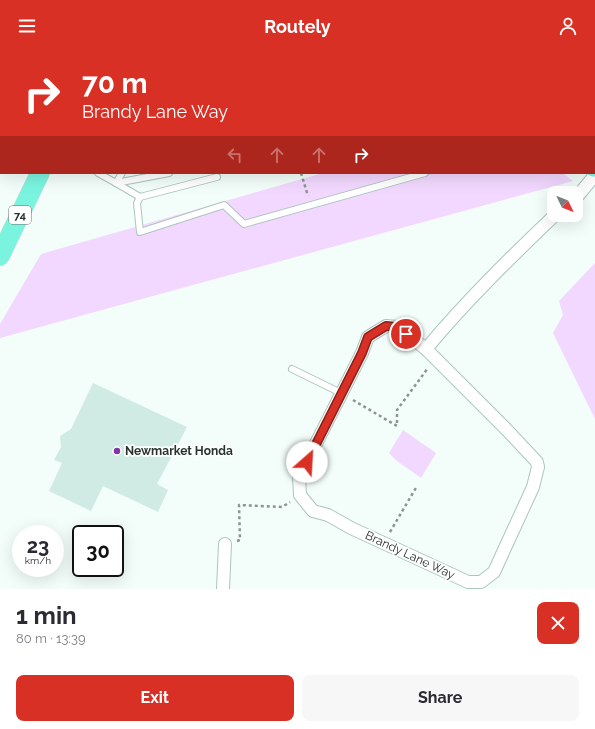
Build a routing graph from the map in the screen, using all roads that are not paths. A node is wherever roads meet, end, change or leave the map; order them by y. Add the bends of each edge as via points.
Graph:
1 (40, 174) edge
2 (100, 174) edge
3 (121, 174) edge
4 (164, 174) edge
5 (422, 174) edge
6 (595, 175) edge
7 (217, 177) dead end
8 (116, 183) junction
9 (583, 190) edge
10 (140, 197) junction
11 (548, 222) edge
12 (0, 256) edge
13 (426, 349) junction
14 (292, 369) dead end
15 (341, 394) junction
16 (225, 544) road end
17 (223, 589) edge

1 - 12 main road, 74
2 - 8 lane
3 - 8 lane
4 - 8 lane
5 - 10 lane via 244,224 224,205 140,232 137,203
6 - 9 street
7 - 10 lane
8 - 10 lane
11 - 13 street via 444,327
13 - 15 street, Brandy Lane Way via 397,327 386,326 368,337
13 - 15 street, Brandy Lane Way via 537,462 537,475 533,487 494,572 481,582 468,582 328,515 314,511 300,495 299,477
14 - 15 lane
16 - 17 street

